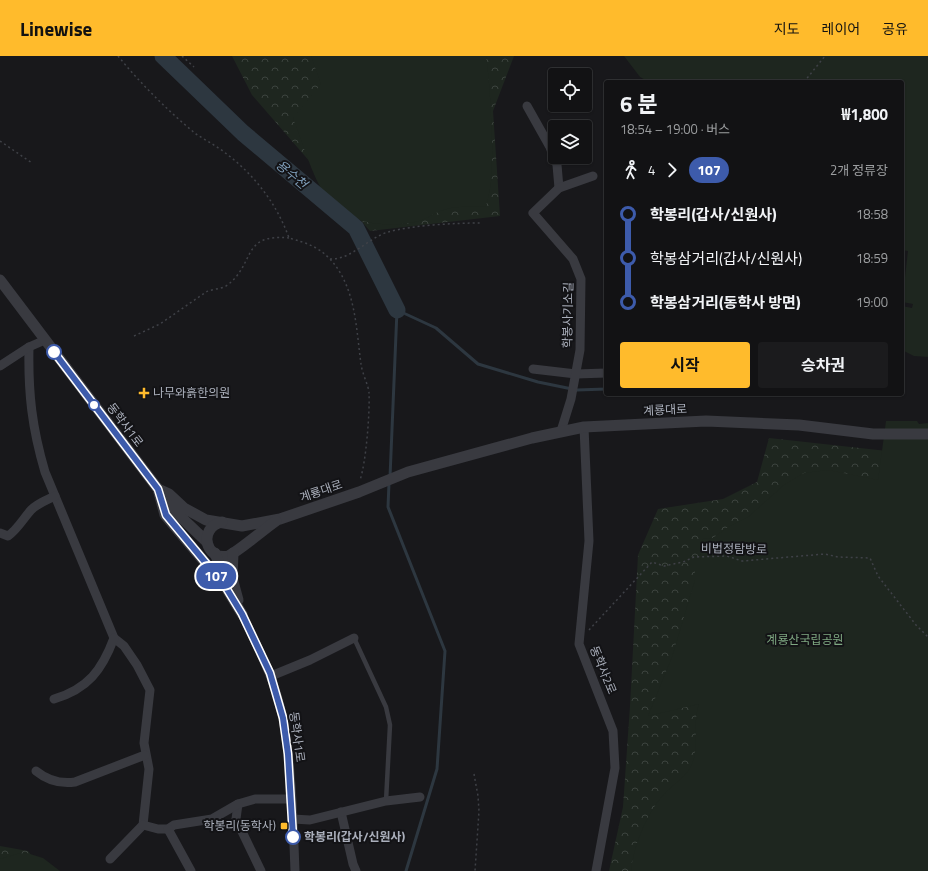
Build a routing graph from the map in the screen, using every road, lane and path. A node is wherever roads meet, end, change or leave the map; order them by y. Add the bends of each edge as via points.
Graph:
1 (118, 56) edge
2 (182, 56) edge
3 (825, 56) edge
4 (194, 67) dead end
5 (806, 80) edge
6 (527, 106) dead end
7 (0, 141) edge
8 (32, 163) dead end
9 (593, 176) dead end
10 (560, 188) junction
11 (481, 223) dead end
12 (290, 238) junction
13 (330, 259) junction
14 (0, 280) edge
15 (134, 336) dead end
16 (45, 340) junction
17 (29, 347) junction
18 (1, 363) edge
19 (533, 369) dead end
20 (604, 373) edge
21 (575, 378) junction
22 (584, 427) junction
23 (561, 431) junction
24 (928, 434) edge
25 (359, 492) junction
26 (159, 494) junction
27 (55, 496) junction
28 (280, 518) junction
29 (228, 523) junction
30 (0, 533) edge
31 (207, 542) junction
32 (235, 551) junction
33 (215, 553) junction
34 (225, 586) junction
35 (242, 614) junction
36 (580, 635) junction
37 (928, 637) edge
38 (114, 638) junction
39 (354, 638) joint
40 (271, 676) junction
41 (54, 699) dead end
42 (145, 755) junction
43 (36, 770) dead end
44 (474, 774) dead end
45 (420, 797) dead end
46 (290, 799) junction
47 (386, 801) junction
48 (238, 804) junction
49 (341, 812) junction
50 (293, 819) junction
51 (143, 825) junction
52 (168, 829) junction
53 (110, 859) dead end
54 (191, 871) edge
55 (260, 871) edge
56 (295, 871) edge
57 (356, 871) edge
58 (475, 871) edge
59 (596, 871) edge

1 - 12 path via 165,107 252,176 273,202
2 - 4 path
3 - 5 path
6 - 10 street via 550,147 557,165
7 - 8 path
9 - 10 street, 학봉사기소길
10 - 21 street, 학봉사기소길 via 533,214 573,260 581,279 580,350
11 - 13 path via 459,223 387,232 342,257
12 - 13 path via 312,245
12 - 15 path via 274,237 257,243 235,278 225,287 206,292 160,324
13 - 25 path via 342,276 351,300 358,328 364,380 369,391
14 - 16 street, 동학사1로
16 - 17 street
16 - 26 street, 동학사1로
17 - 18 street
17 - 27 street via 28,378 32,420 45,472
19 - 21 street
20 - 21 street
21 - 23 street
22 - 23 street, 계룡대로
22 - 24 street, 계룡대로 via 706,421 799,425 873,434
22 - 36 street, 동학사2로 via 589,540
23 - 25 street, 계룡대로 via 408,472
25 - 28 street, 계룡대로
26 - 29 street via 169,494 184,508 206,520
26 - 31 street
26 - 34 street via 166,515
27 - 30 street via 31,510 8,536
27 - 38 street
28 - 29 street via 242,526
28 - 32 street
29 - 31 street via 217,523 208,531
29 - 32 street via 240,534 240,545
31 - 33 street via 208,547
32 - 33 street via 222,556
32 - 35 street via 232,578
33 - 34 street
34 - 35 street
35 - 40 street, 동학사1로
36 - 37 path, 비법정탐방로 via 591,628 652,562 664,566 694,557 727,556 742,561 825,554 870,558 878,576
36 - 59 street, 동학사2로 via 580,644 613,731 614,768
38 - 41 street via 102,666 90,680 68,695
38 - 42 street via 124,646 150,690
39 - 40 street
39 - 47 lane via 386,707 390,725
40 - 46 street, 동학사1로 via 283,718
42 - 43 street via 65,784 42,776
42 - 51 street via 149,768
44 - 58 path via 479,811
45 - 47 street
46 - 48 street via 255,799
46 - 50 street, 동학사1로
47 - 49 street
48 - 52 street via 212,819 174,825
48 - 55 street via 236,819
49 - 50 street via 310,820
49 - 57 street
50 - 56 street, 동학사1로
51 - 52 street
51 - 53 street
52 - 54 street

